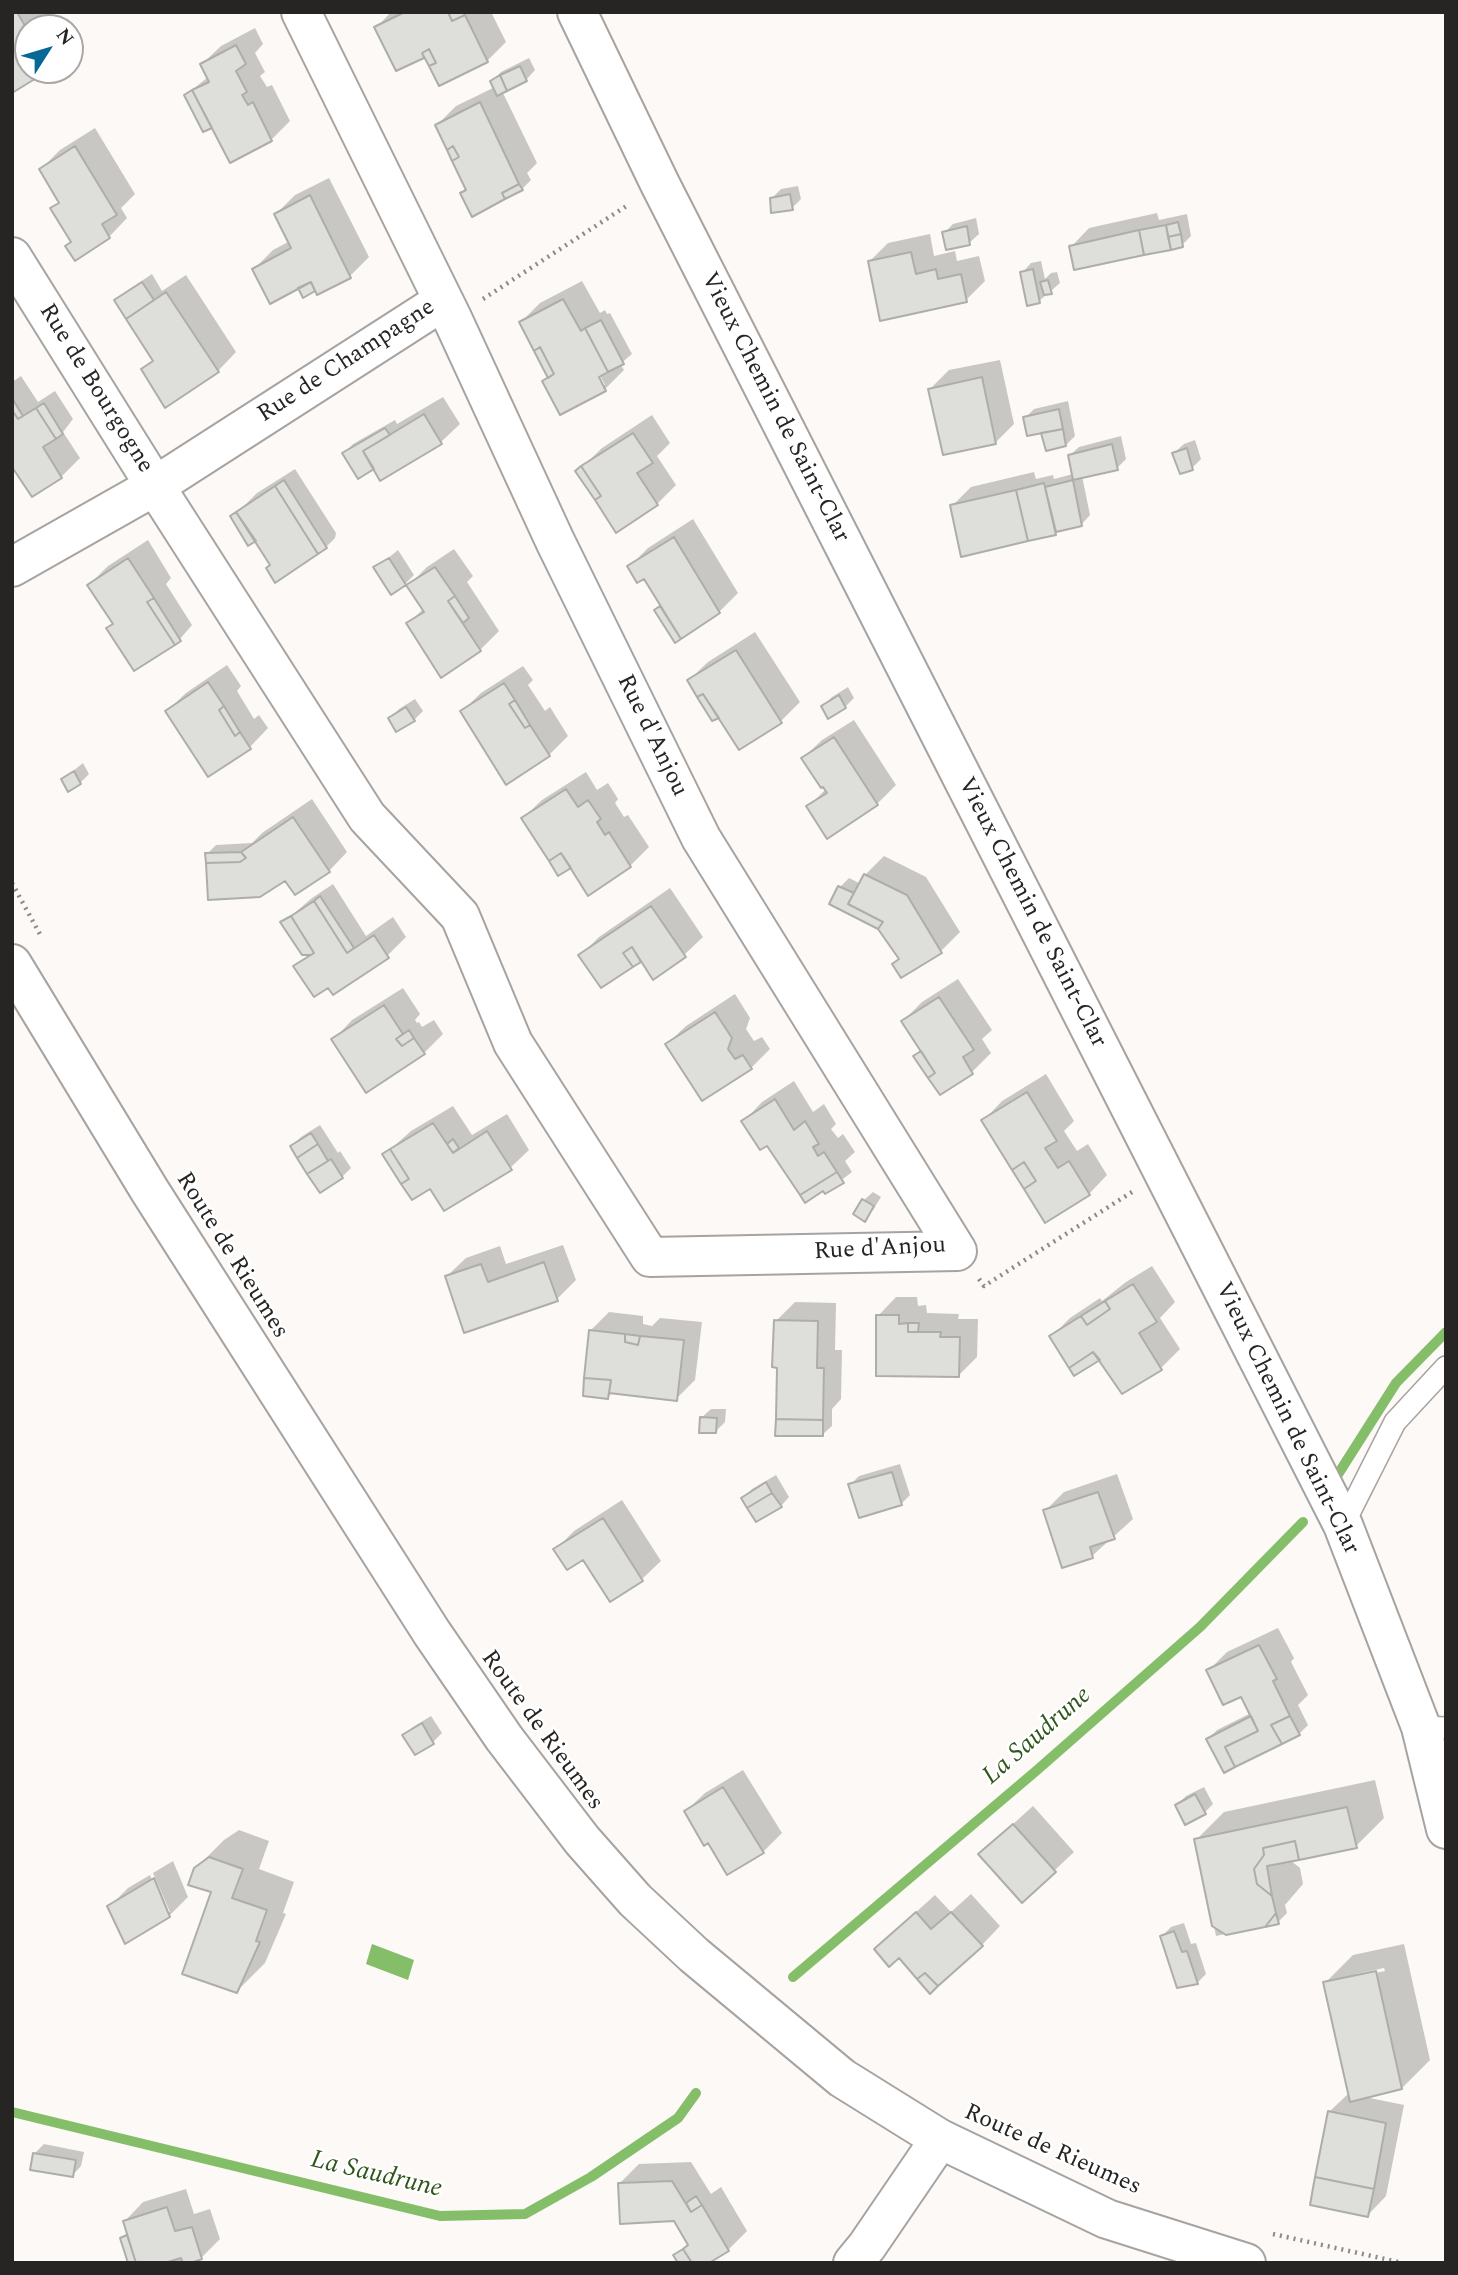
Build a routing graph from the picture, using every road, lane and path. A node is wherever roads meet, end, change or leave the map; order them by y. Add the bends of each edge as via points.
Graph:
1 (302, 12) edge
2 (577, 12) edge
3 (660, 184) junction
4 (12, 257) edge
5 (448, 309) junction
6 (155, 486) junction
7 (12, 567) edge
8 (12, 883) edge
9 (43, 939) dead end
10 (12, 964) edge
11 (1162, 1173) junction
12 (957, 1251) junction
13 (1446, 1367) edge
14 (1343, 1525) junction
15 (1433, 1728) edge
16 (1446, 1829) edge
17 (940, 2139) junction
18 (1255, 2247) edge
19 (853, 2263) edge
20 (1404, 2263) edge

1 - 5 street, Rue de Champagne
2 - 3 street, Vieux Chemin de Saint-Clar
3 - 5 path
3 - 11 street, Vieux Chemin de Saint-Clar
4 - 6 street, Rue de Bourgogne
5 - 6 street, Rue de Champagne
5 - 12 street, Rue d'Anjou via 555,541 701,838
6 - 7 street, Rue de Champagne
6 - 12 street, Rue d'Anjou via 367,817 460,916 513,1043 650,1257
8 - 9 path
10 - 17 street, Route de Rieumes via 150,1191 432,1633 582,1840 635,1900 779,2028 842,2078
11 - 12 path via 984,1286
11 - 14 street, Vieux Chemin de Saint-Clar
13 - 14 lane via 1395,1422
14 - 15 street, Vieux Chemin de Saint-Clar
15 - 16 street, Vieux Chemin de Saint-Clar
17 - 18 street, Route de Rieumes via 1107,2218
17 - 19 street
18 - 20 path

